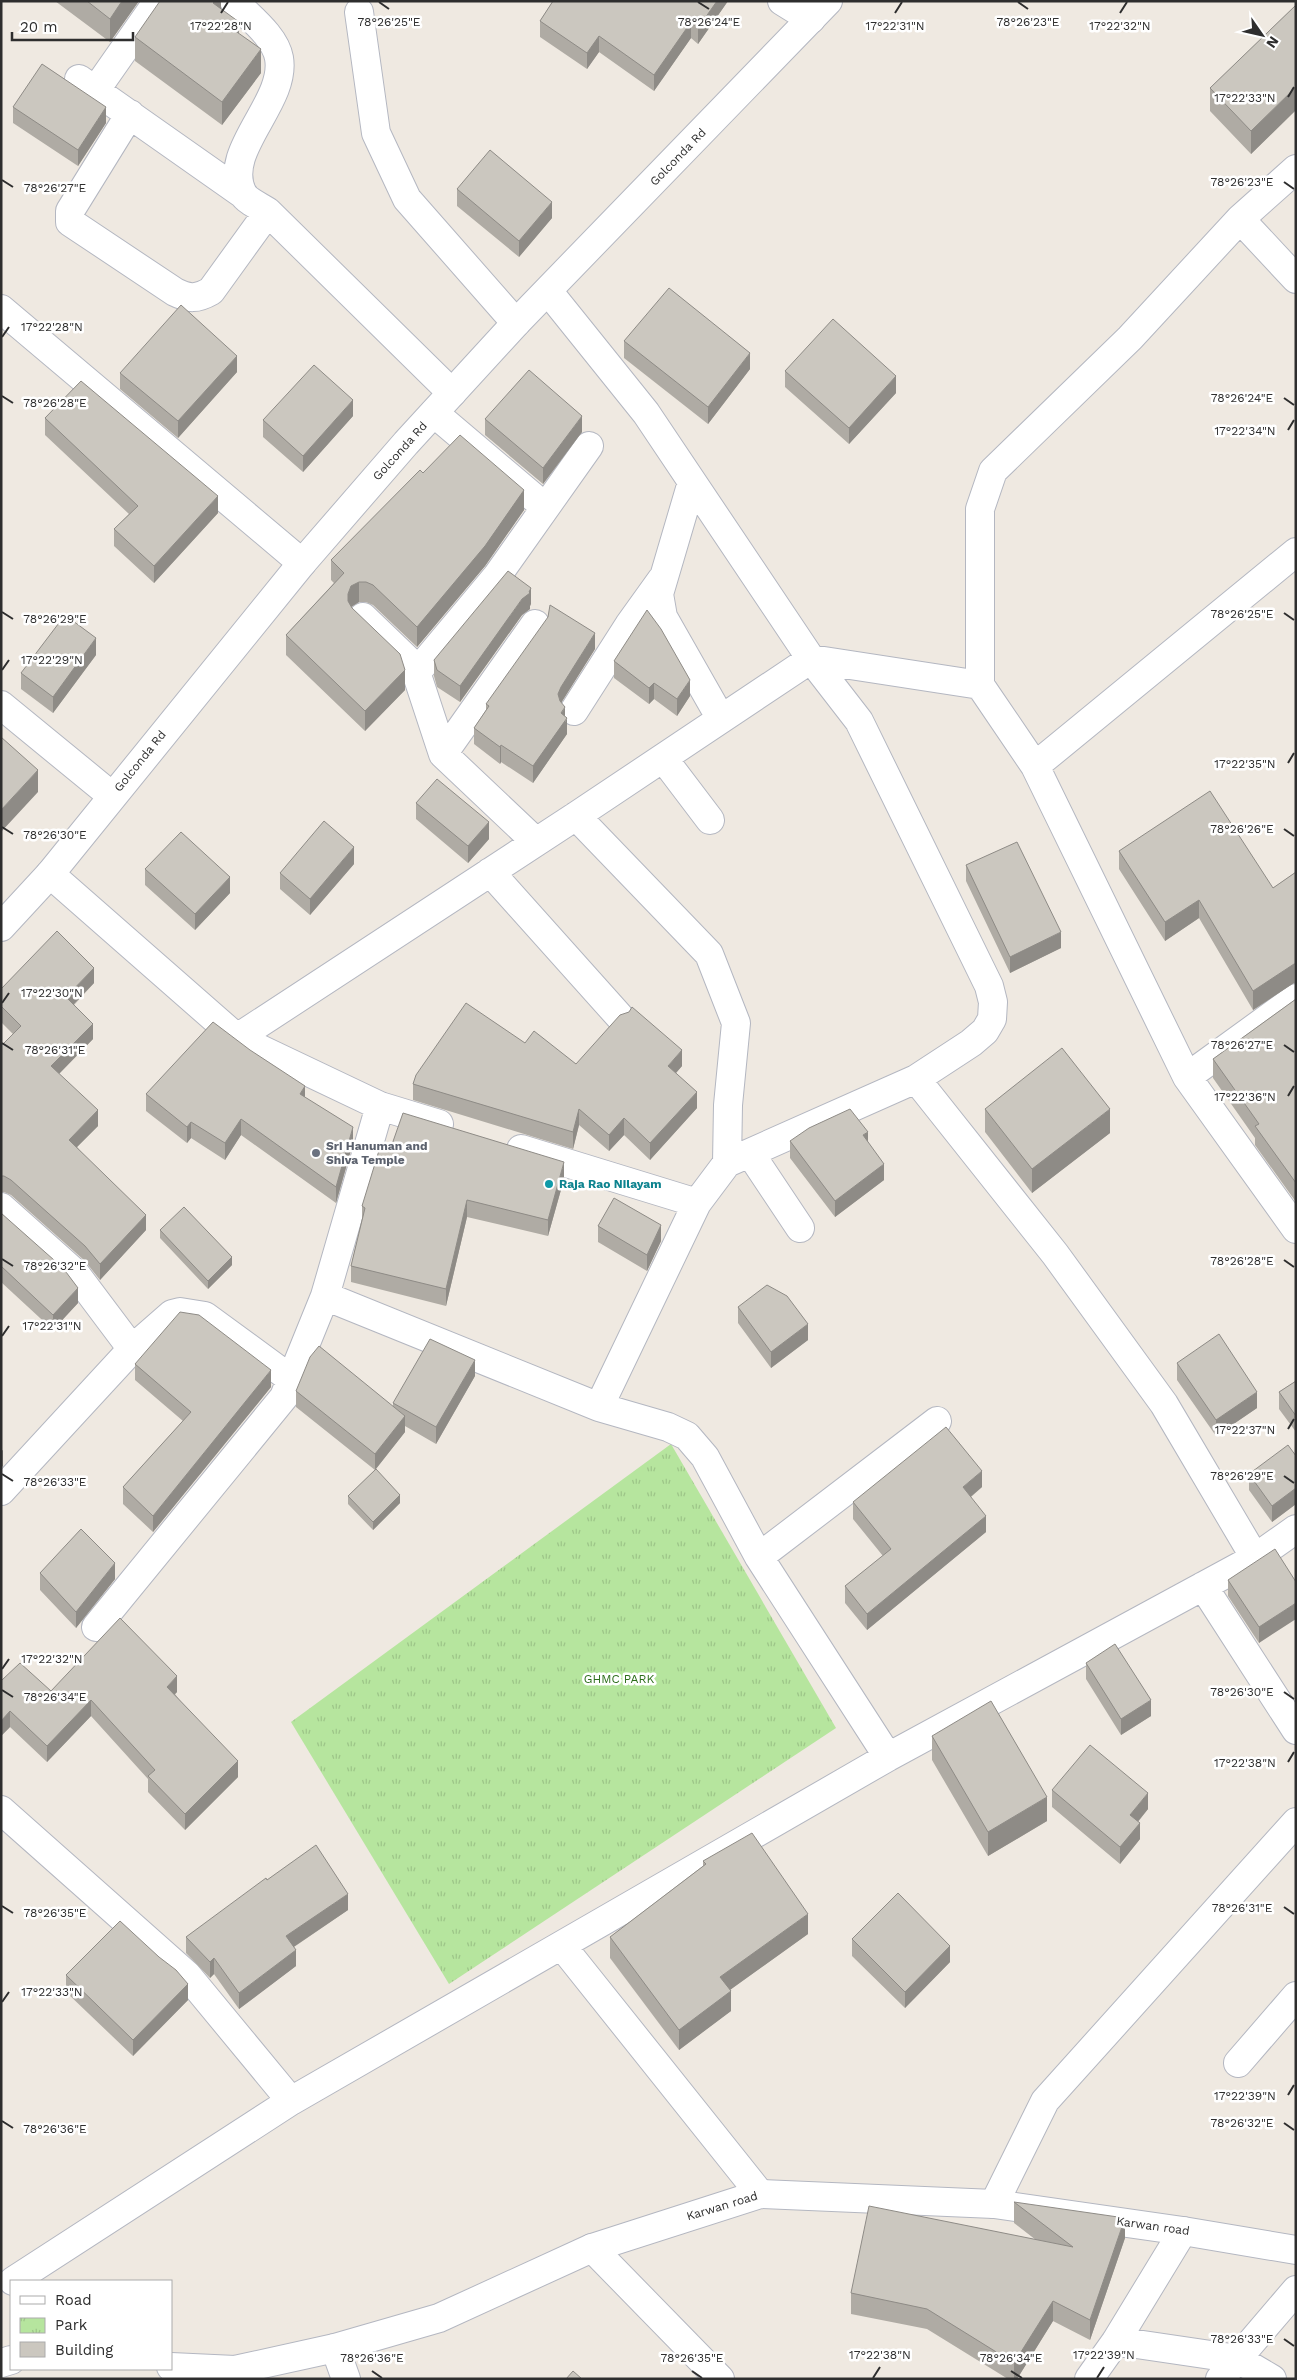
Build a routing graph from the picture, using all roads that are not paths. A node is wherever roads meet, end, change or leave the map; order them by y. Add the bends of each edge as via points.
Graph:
1 (158, 1) edge
2 (234, 1) edge
3 (782, 1) edge
4 (820, 10) edge
5 (359, 12) dead end
6 (130, 114) junction
7 (1296, 169) edge
8 (244, 195) junction
9 (268, 212) junction
10 (1240, 219) junction
11 (1296, 279) edge
12 (548, 291) junction
13 (1, 309) edge
14 (516, 323) junction
15 (452, 393) junction
16 (434, 413) junction
17 (589, 446) dead end
18 (692, 482) junction
19 (545, 507) junction
20 (1296, 552) edge
21 (302, 563) junction
22 (662, 579) junction
23 (363, 617) edge
24 (535, 624) dead end
25 (811, 659) junction
26 (416, 673) junction
27 (980, 685) junction
28 (1, 705) edge
29 (574, 711) dead end
30 (721, 719) junction
31 (443, 754) junction
32 (663, 758) junction
33 (1035, 766) junction
34 (112, 796) junction
35 (576, 816) junction
36 (710, 820) dead end
37 (536, 842) junction
38 (490, 872) junction
39 (50, 874) junction
40 (1, 927) edge
41 (1296, 998) edge
42 (619, 1016) edge
43 (237, 1038) junction
44 (1187, 1077) junction
45 (916, 1079) junction
46 (380, 1106) junction
47 (464, 1132) edge
48 (501, 1143) edge
49 (739, 1158) junction
50 (697, 1203) junction
51 (1, 1207) edge
52 (800, 1228) dead end
53 (1296, 1229) edge
54 (325, 1296) junction
55 (132, 1349) junction
56 (291, 1379) junction
57 (598, 1407) junction
58 (937, 1421) dead end
59 (1, 1491) edge
60 (1296, 1529) edge
61 (759, 1557) junction
62 (1255, 1558) junction
63 (1203, 1586) junction
64 (96, 1627) dead end
65 (1296, 1730) edge
66 (888, 1757) junction
67 (1, 1810) edge
68 (1296, 1822) edge
69 (562, 1946) junction
70 (1296, 1996) edge
71 (1238, 2063) dead end
72 (291, 2101) junction
73 (760, 2194) junction
74 (994, 2204) junction
75 (1184, 2230) junction
76 (592, 2248) junction
77 (1296, 2250) edge
78 (15, 2280) edge
79 (1296, 2290) edge
80 (1116, 2341) junction
81 (335, 2348) junction
82 (1238, 2359) junction
83 (172, 2367) edge
84 (346, 2379) edge
85 (720, 2379) edge
86 (1089, 2379) edge
87 (1220, 2379) edge
88 (1272, 2379) edge

1 - 6 street via 87,85
2 - 8 street via 268,36 279,57 279,76 274,92 248,138 240,162
3 - 4 street
4 - 12 street, Golconda Rd
5 - 14 street via 376,133 407,199
6 - 8 street
6 - 9 street via 70,211 70,222 175,292 186,298 199,298 211,291
7 - 10 street
8 - 9 street
9 - 15 street
10 - 11 street
10 - 27 street via 1130,338 993,471 980,510
12 - 14 street, Golconda Rd
12 - 18 street via 646,413
13 - 21 street
14 - 15 street, Golconda Rd
15 - 16 street, Golconda Rd
16 - 19 street
16 - 21 street, Golconda Rd
17 - 19 street
18 - 22 street
18 - 25 street
19 - 26 street via 497,576
20 - 33 street
21 - 34 street, Golconda Rd
22 - 29 street
22 - 30 street via 659,594 663,617
23 - 26 street via 414,666
24 - 31 street
25 - 27 street
25 - 30 street
25 - 45 street via 859,721 989,986 993,1002 992,1019 985,1031
26 - 31 street
27 - 33 street
28 - 34 street
30 - 32 street
31 - 37 street
32 - 35 street
32 - 36 street
33 - 44 street
34 - 39 street, Golconda Rd
35 - 37 street
35 - 49 street via 709,954 736,1023 728,1105
37 - 38 street
38 - 42 street
38 - 43 street
39 - 40 street, Golconda Rd
39 - 43 street
41 - 44 street
43 - 46 street
44 - 53 street
45 - 49 street
45 - 62 street via 1055,1254 1164,1404
46 - 47 street
46 - 54 street
48 - 50 street
49 - 50 street
49 - 52 street
50 - 57 street
51 - 55 street via 75,1273
54 - 56 street
54 - 57 street
55 - 56 street via 172,1314 193,1313 205,1316
55 - 59 street
56 - 64 street via 284,1397
57 - 61 street via 668,1427 687,1436 705,1457
58 - 61 street
60 - 62 street
61 - 66 street
62 - 63 street
63 - 65 street
63 - 66 street
66 - 69 street
67 - 72 street via 187,1974
68 - 74 street via 1045,2101
69 - 72 street
69 - 73 street
70 - 71 street
72 - 78 street
73 - 74 street, Karwan road
73 - 76 street, Karwan road
74 - 75 street, Karwan road
75 - 77 street, Karwan road
75 - 80 street
76 - 81 street, Karwan road via 439,2318
76 - 85 street
79 - 82 street
80 - 82 street
80 - 86 street
81 - 83 street, Karwan road via 235,2370
81 - 84 street
82 - 87 street
82 - 88 street

